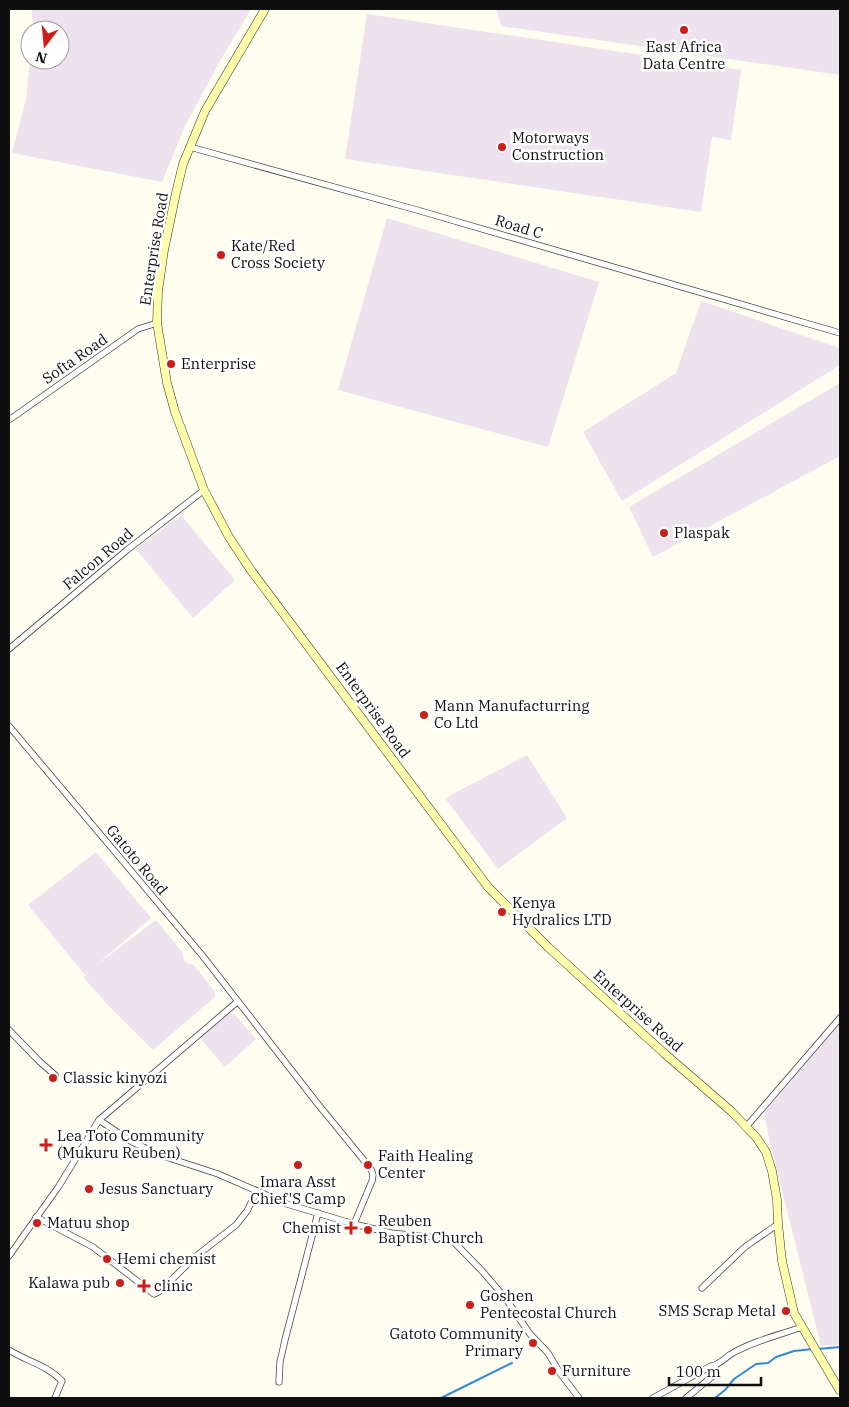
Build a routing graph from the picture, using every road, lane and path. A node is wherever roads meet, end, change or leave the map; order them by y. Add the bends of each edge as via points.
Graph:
1 (265, 9) edge
2 (190, 147) junction
3 (157, 323) junction
4 (840, 334) edge
5 (9, 420) edge
6 (204, 490) junction
7 (9, 649) edge
8 (9, 726) edge
9 (237, 1002) junction
10 (840, 1018) edge
11 (9, 1030) edge
12 (55, 1074) dead end
13 (99, 1120) junction
14 (746, 1127) junction
15 (257, 1191) junction
16 (318, 1213) junction
17 (36, 1217) junction
18 (354, 1224) junction
19 (778, 1224) junction
20 (9, 1256) edge
21 (702, 1288) dead end
22 (802, 1327) junction
23 (9, 1350) edge
24 (715, 1366) junction
25 (279, 1382) dead end
26 (840, 1391) edge
27 (55, 1398) edge
28 (579, 1398) edge
29 (653, 1398) edge
30 (686, 1398) edge

1 - 2 main road, Enterprise Road via 205,112
2 - 3 main road, Enterprise Road via 164,250
2 - 4 street, Road C
3 - 5 street, Softa Road via 138,329
3 - 6 main road, Enterprise Road via 175,412
6 - 7 street, Falcon Road
6 - 14 main road, Enterprise Road via 250,569 488,887 548,948 731,1110
8 - 9 street, Gatoto Road via 202,955
9 - 13 street
9 - 18 street, Gatoto Road via 371,1169 372,1182
10 - 14 street
11 - 12 street
13 - 15 street via 132,1142 163,1156
13 - 17 street
14 - 19 main road, Enterprise Road via 766,1152 777,1200
15 - 16 street
15 - 17 street via 236,1225 154,1294 93,1247
16 - 18 street
16 - 25 street via 285,1340
17 - 20 street
18 - 28 street via 391,1233 451,1239 502,1294
19 - 21 street via 745,1247
19 - 22 main road, Enterprise Road via 789,1293
22 - 24 street via 758,1342
22 - 26 main road, Enterprise Road
23 - 27 street via 43,1366 62,1382
24 - 29 street
24 - 30 street via 714,1375

